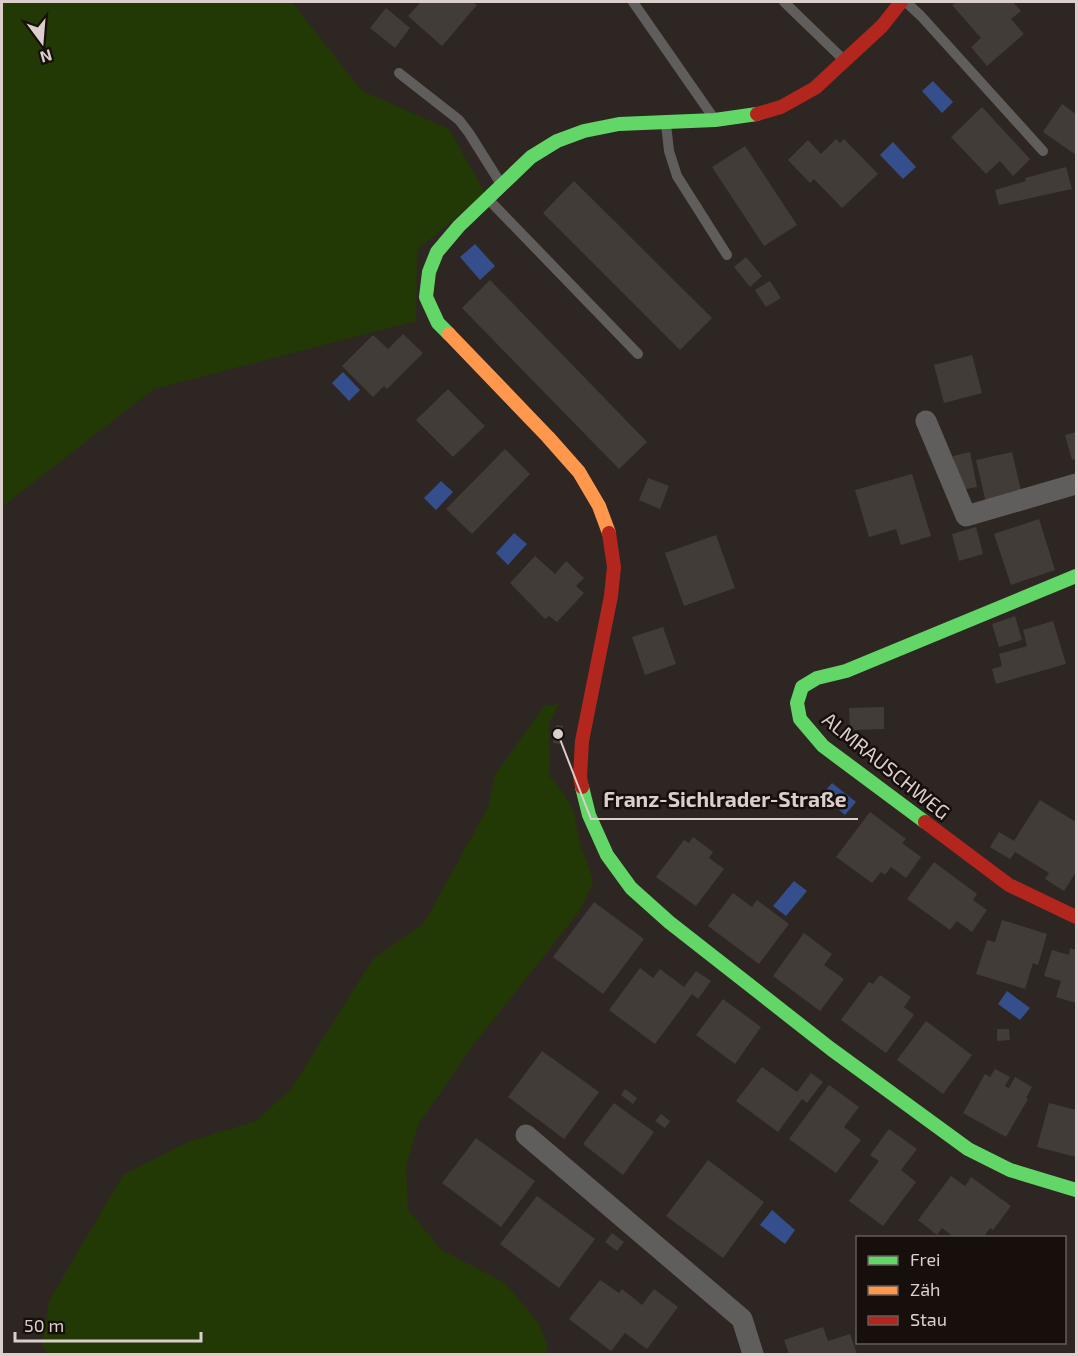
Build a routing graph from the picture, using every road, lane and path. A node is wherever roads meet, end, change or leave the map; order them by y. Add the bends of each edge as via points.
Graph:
1 (633, 2) edge
2 (784, 2) edge
3 (901, 2) edge
4 (906, 2) edge
5 (845, 61) junction
6 (399, 73) dead end
7 (715, 120) junction
8 (666, 123) junction
9 (1043, 151) dead end
10 (501, 184) junction
11 (487, 198) junction
12 (727, 255) dead end
13 (638, 354) dead end
14 (926, 421) dead end
15 (1077, 484) edge
16 (1077, 576) edge
17 (1077, 917) edge
18 (526, 1135) dead end
19 (1077, 1190) edge
20 (753, 1354) edge

1 - 7 lane
2 - 5 lane
3 - 5 street
4 - 9 lane
5 - 7 street via 815,88 781,107
6 - 10 lane via 459,120
7 - 8 street
8 - 10 street via 619,124 584,130 531,157
8 - 12 lane via 677,176
10 - 11 street
11 - 13 lane
11 - 19 street via 437,252 429,272 426,297 438,323 579,472 599,506 610,537 614,567 582,741 580,777 589,815 607,855 631,888 669,922 930,1123 968,1149 1010,1170
14 - 15 street via 966,516
16 - 17 street, ALMRAUSCHWEG via 846,671 817,678 802,687 797,703 800,719 823,747 1009,885
18 - 20 street via 742,1319

